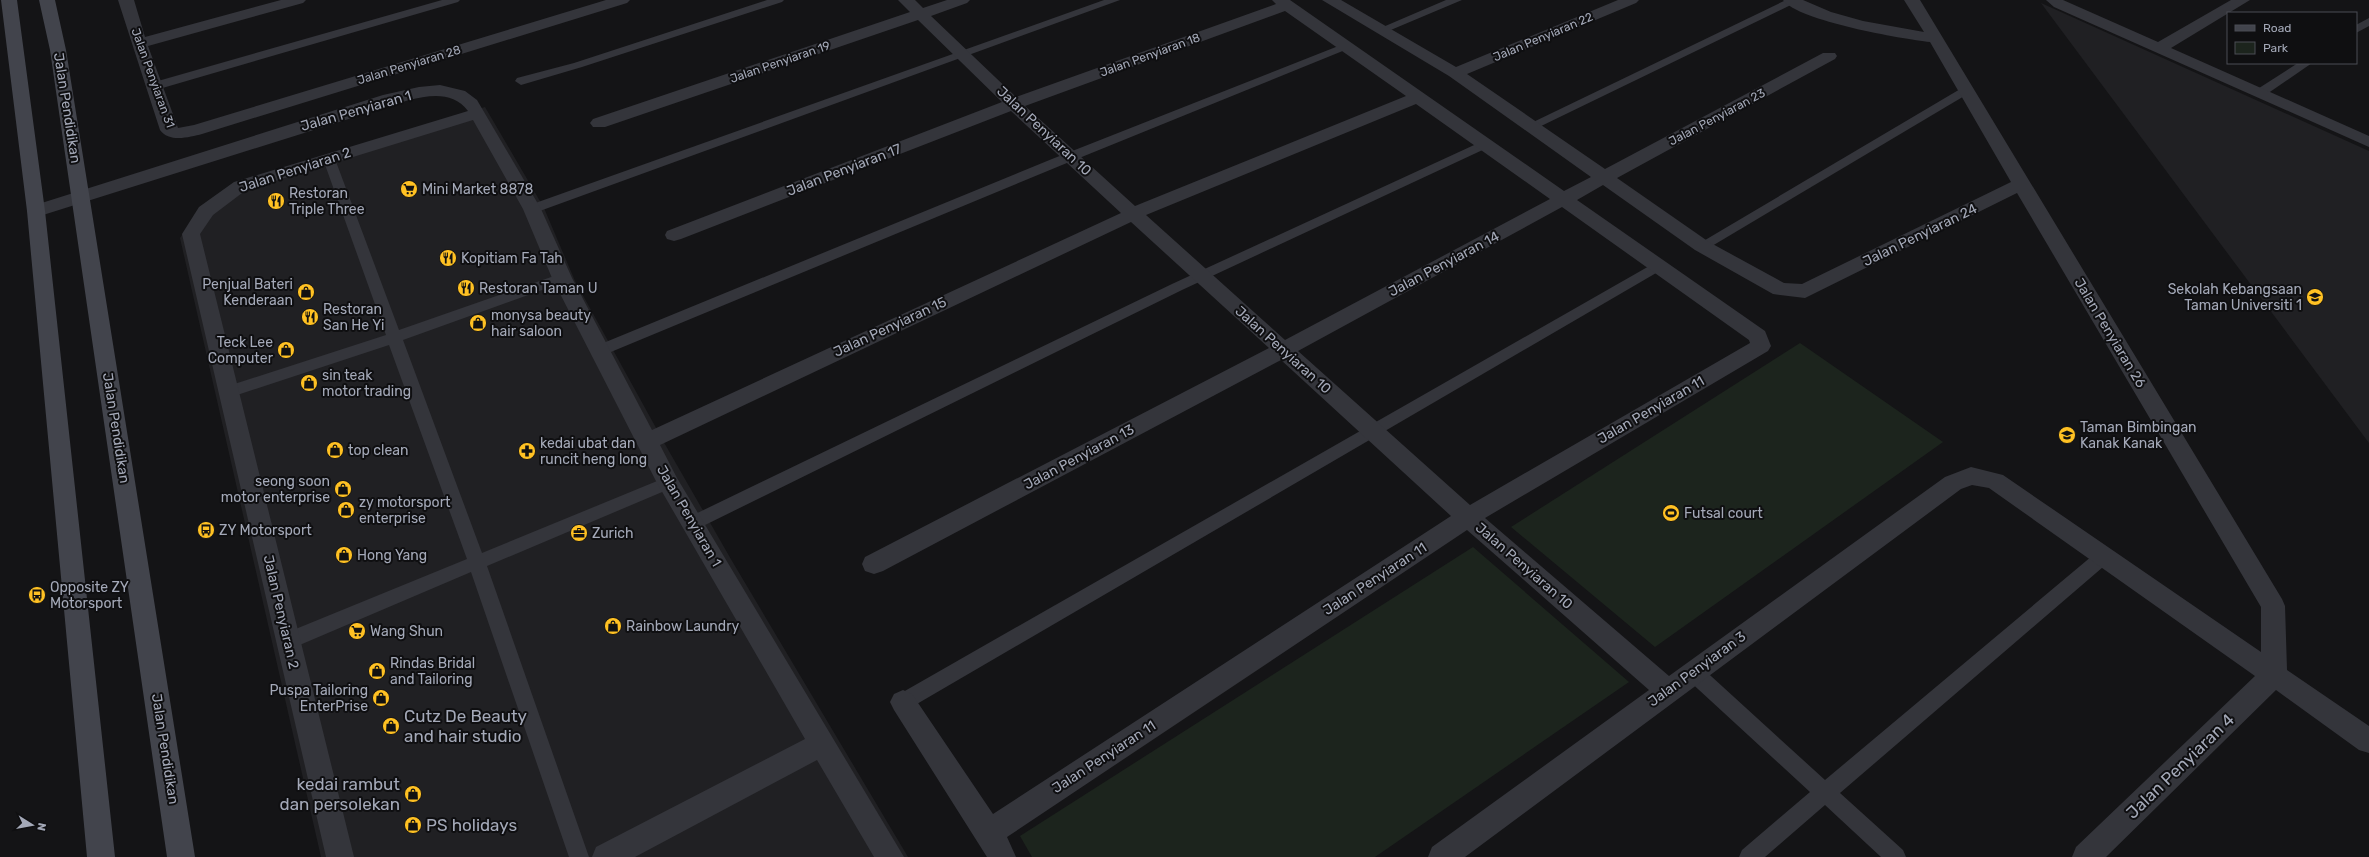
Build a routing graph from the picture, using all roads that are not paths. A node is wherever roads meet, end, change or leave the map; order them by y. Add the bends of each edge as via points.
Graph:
1 (9, 0) edge
2 (48, 0) edge
3 (298, 0) edge
4 (454, 0) edge
5 (622, 0) edge
6 (778, 0) edge
7 (906, 0) edge
8 (962, 0) edge
9 (1114, 0) edge
10 (1330, 0) edge
11 (1456, 0) edge
12 (1631, 0) edge
13 (1792, 0) edge
14 (2242, 0) edge
15 (130, 1) edge
16 (1911, 1) edge
17 (2060, 1) edge
18 (1283, 2) edge
19 (922, 14) junction
20 (2369, 21) edge
21 (2357, 29) edge
22 (1382, 30) junction
23 (1934, 38) junction
24 (139, 44) junction
25 (1346, 46) junction
26 (2160, 48) junction
27 (964, 55) junction
28 (1829, 56) dead end
29 (2304, 64) edge
30 (1455, 73) junction
31 (521, 81) dead end
32 (155, 86) junction
33 (1967, 89) junction
34 (2260, 93) junction
35 (1418, 97) junction
36 (1013, 104) junction
37 (478, 113) junction
38 (599, 123) dead end
39 (1531, 126) junction
40 (196, 130) joint
41 (2369, 142) edge
42 (1485, 144) junction
43 (1071, 156) junction
44 (329, 159) junction
45 (1604, 177) junction
46 (2021, 184) junction
47 (81, 196) junction
48 (1563, 199) junction
49 (532, 209) junction
50 (36, 211) junction
51 (1133, 214) junction
52 (674, 235) dead end
53 (1702, 246) junction
54 (1658, 266) junction
55 (1201, 275) junction
56 (562, 278) junction
57 (393, 338) junction
58 (601, 350) junction
59 (1283, 350) junction
60 (228, 392) junction
61 (1373, 431) junction
62 (648, 441) junction
63 (668, 483) junction
64 (1468, 517) junction
65 (693, 523) junction
66 (2104, 556) junction
67 (478, 564) junction
68 (874, 564) dead end
69 (288, 641) junction
70 (1693, 672) junction
71 (2274, 675) junction
72 (1668, 691) junction
73 (903, 702) joint
74 (2369, 741) edge
75 (823, 743) junction
76 (1826, 793) junction
77 (989, 833) junction
78 (101, 857) edge
79 (181, 857) edge
80 (340, 857) edge
81 (579, 857) edge
82 (606, 857) edge
83 (890, 857) edge
84 (1002, 857) edge
85 (1442, 857) edge
86 (1749, 857) edge
87 (1896, 857) edge
88 (2086, 857) edge

1 - 50 main road
2 - 47 main road, Jalan Pendidikan
3 - 24 street
4 - 32 lane
5 - 40 street, Jalan Penyiaran 28
6 - 31 lane
7 - 19 street, Jalan Penyiaran 10
8 - 19 street, Jalan Penyiaran 19
9 - 27 lane
10 - 22 street, Jalan Penyiaran 24
11 - 22 lane
12 - 30 street, Jalan Penyiaran 22
13 - 23 street via 1815,12 1883,32
13 - 39 lane
14 - 26 street
15 - 24 street, Jalan Penyiaran 31
16 - 23 street, Jalan Penyiaran 26
17 - 26 street
18 - 25 street
18 - 36 street, Jalan Penyiaran 18
19 - 27 street, Jalan Penyiaran 10
19 - 38 street, Jalan Penyiaran 19
20 - 21 lane
22 - 30 street, Jalan Penyiaran 24
23 - 33 street, Jalan Penyiaran 26
24 - 32 street, Jalan Penyiaran 31
25 - 35 street
25 - 43 lane
26 - 34 street
27 - 36 street, Jalan Penyiaran 10
27 - 49 lane
28 - 45 street, Jalan Penyiaran 23
29 - 34 lane
30 - 39 street, Jalan Penyiaran 24
32 - 40 street, Jalan Penyiaran 31 via 169,130 177,134
33 - 46 street, Jalan Penyiaran 26
33 - 53 lane
34 - 41 street
35 - 42 street
35 - 51 street, Jalan Penyiaran 15
36 - 43 street, Jalan Penyiaran 10
36 - 52 street, Jalan Penyiaran 17
37 - 44 street, Jalan Penyiaran 2
37 - 47 street, Jalan Penyiaran 1 via 468,100 448,91 422,92 389,99
37 - 49 street, Jalan Penyiaran 1
39 - 45 street, Jalan Penyiaran 24
42 - 48 street
42 - 55 lane
43 - 51 street, Jalan Penyiaran 10
43 - 58 lane
44 - 57 lane
44 - 60 street, Jalan Penyiaran 2 via 240,186 206,211 191,234
45 - 48 street, Jalan Penyiaran 14
45 - 53 street, Jalan Penyiaran 24
46 - 53 street, Jalan Penyiaran 24 via 1805,291 1780,289
46 - 71 street, Jalan Penyiaran 26 via 2273,606
47 - 50 street, Jalan Penyiaran 1
47 - 79 main road, Jalan Pendidikan
48 - 54 street
48 - 59 street, Jalan Penyiaran 14
49 - 56 street, Jalan Penyiaran 1
50 - 78 main road
51 - 55 street, Jalan Penyiaran 10
51 - 62 street, Jalan Penyiaran 15
54 - 61 lane
54 - 64 street, Jalan Penyiaran 11 via 1758,336 1761,346
55 - 59 street, Jalan Penyiaran 10
55 - 65 lane
56 - 57 lane
56 - 58 street, Jalan Penyiaran 1
57 - 60 lane
57 - 67 lane
58 - 62 street, Jalan Penyiaran 1
59 - 61 street, Jalan Penyiaran 10
59 - 68 street, Jalan Penyiaran 13
60 - 69 street, Jalan Penyiaran 2
61 - 64 street, Jalan Penyiaran 10
61 - 73 lane
62 - 63 street, Jalan Penyiaran 1
63 - 65 street, Jalan Penyiaran 1
63 - 67 lane
64 - 72 street, Jalan Penyiaran 10
64 - 77 street, Jalan Penyiaran 11
65 - 75 street, Jalan Penyiaran 1
66 - 70 street, Jalan Penyiaran 3 via 1995,481 1971,476 1953,483
66 - 71 street, Jalan Penyiaran 3
66 - 76 lane
67 - 69 lane
67 - 81 lane
69 - 80 street, Jalan Penyiaran 2
70 - 72 street, Jalan Penyiaran 3
70 - 76 lane
71 - 74 street, Jalan Penyiaran 3
71 - 88 street, Jalan Penyiaran 4
72 - 85 street, Jalan Penyiaran 3
73 - 77 street
75 - 82 street
75 - 83 street, Jalan Penyiaran 1
76 - 86 lane
76 - 87 lane
77 - 84 street

